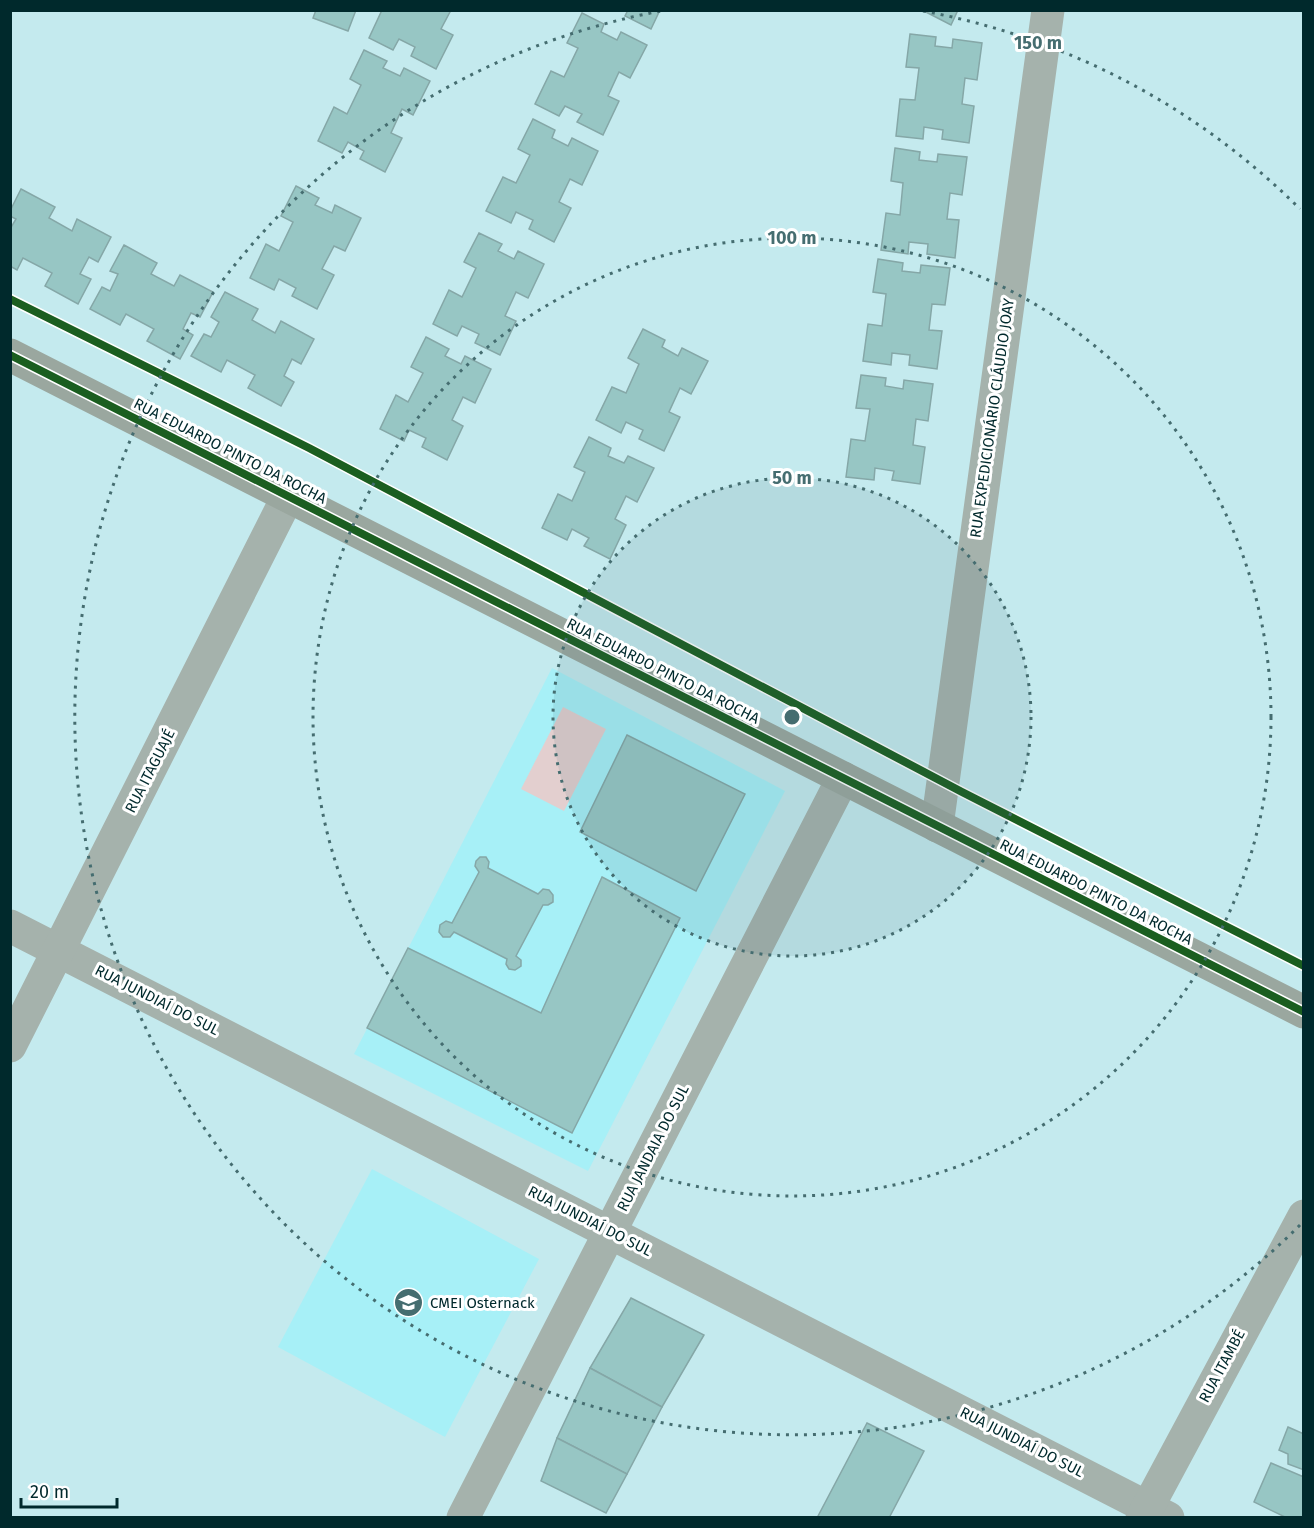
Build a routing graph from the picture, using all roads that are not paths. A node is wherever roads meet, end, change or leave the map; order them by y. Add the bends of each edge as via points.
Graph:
1 (1048, 10) edge
2 (10, 355) edge
3 (288, 496) junction
4 (843, 778) junction
5 (937, 826) junction
6 (10, 926) edge
7 (60, 951) junction
8 (1304, 1012) edge
9 (10, 1046) edge
10 (1304, 1216) edge
11 (610, 1232) junction
12 (1152, 1514) edge
13 (463, 1518) edge

1 - 5 street, RUA EXPEDICIONÁRIO CLÁUDIO JOAY
2 - 3 main road, RUA EDUARDO PINTO DA ROCHA
3 - 4 main road, RUA EDUARDO PINTO DA ROCHA
3 - 7 street, RUA ITAGUAJÉ
4 - 5 main road, RUA EDUARDO PINTO DA ROCHA
4 - 11 street, RUA JANDAIA DO SUL
5 - 8 main road, RUA EDUARDO PINTO DA ROCHA
6 - 7 street, RUA JUNDIAÍ DO SUL
7 - 9 street, RUA ITAGUAJÉ
7 - 11 street, RUA JUNDIAÍ DO SUL
10 - 12 street, RUA ITAMBÉ
11 - 12 street, RUA JUNDIAÍ DO SUL
11 - 13 street, RUA JANDAIA DO SUL

